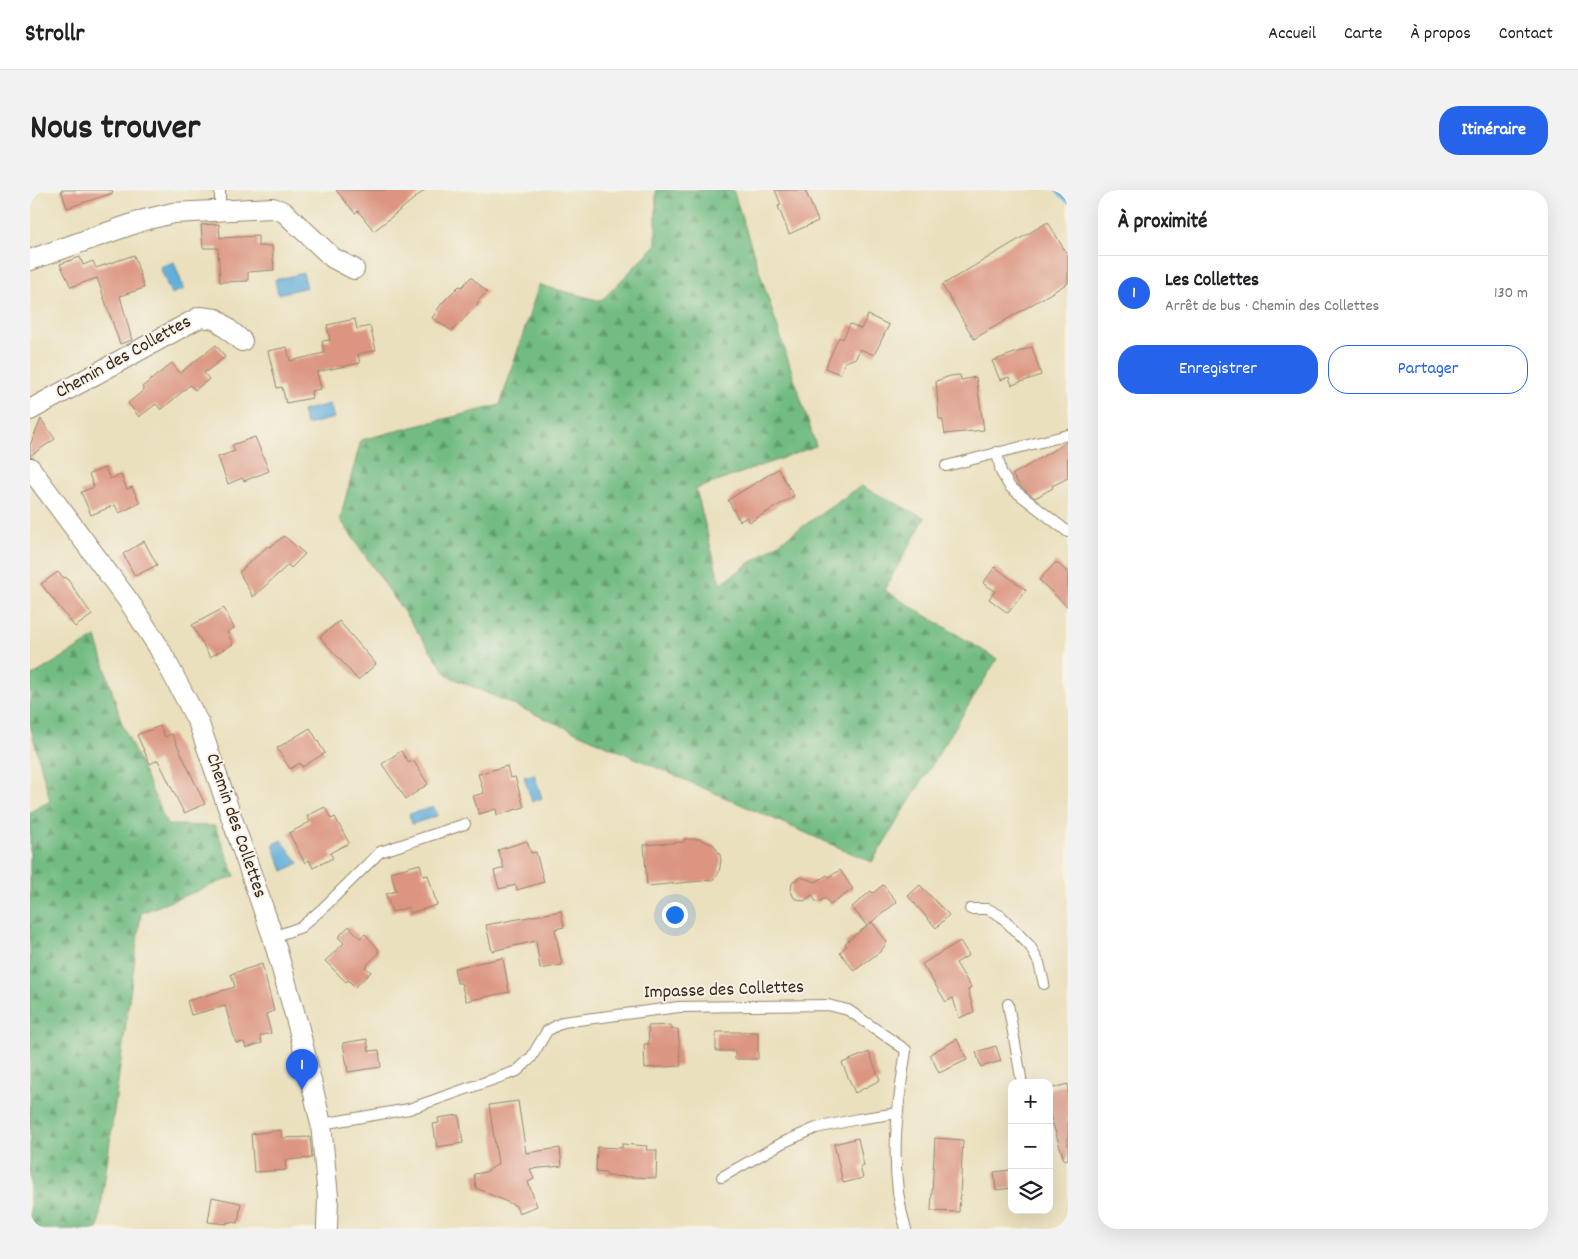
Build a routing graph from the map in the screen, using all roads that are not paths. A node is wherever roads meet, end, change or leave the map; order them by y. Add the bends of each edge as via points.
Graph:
1 (220, 190) edge
2 (220, 211) junction
3 (30, 260) edge
4 (354, 269) dead end
5 (242, 341) dead end
6 (30, 410) edge
7 (1068, 435) edge
8 (997, 452) junction
9 (946, 466) dead end
10 (30, 468) edge
11 (1068, 532) edge
12 (465, 824) dead end
13 (970, 909) dead end
14 (274, 937) junction
15 (1044, 984) dead end
16 (1008, 1004) dead end
17 (1021, 1079) edge
18 (898, 1114) junction
19 (321, 1124) junction
20 (722, 1177) dead end
21 (327, 1229) edge
22 (906, 1229) edge

1 - 2 lane
2 - 3 street via 173,213 144,220
2 - 4 street via 273,208 284,212 333,258
5 - 6 street, Chemin des Collettes via 216,319 200,317
7 - 8 lane
8 - 9 lane
8 - 11 lane via 1001,472 1010,487
10 - 14 street, Chemin des Collettes via 130,603 158,646 199,724
12 - 14 lane via 380,852 301,927
13 - 15 lane via 988,909 1001,916 1030,946 1039,963
14 - 19 street, Chemin des Collettes
16 - 17 lane
18 - 19 lane, Impasse des Collettes via 906,1050 848,1010 828,1005 679,1007 563,1022 547,1031 531,1058 517,1071 410,1109
18 - 20 lane via 816,1128
18 - 22 lane, Impasse des Collettes via 896,1159 900,1210
19 - 21 street, Chemin des Collettes via 328,1197

